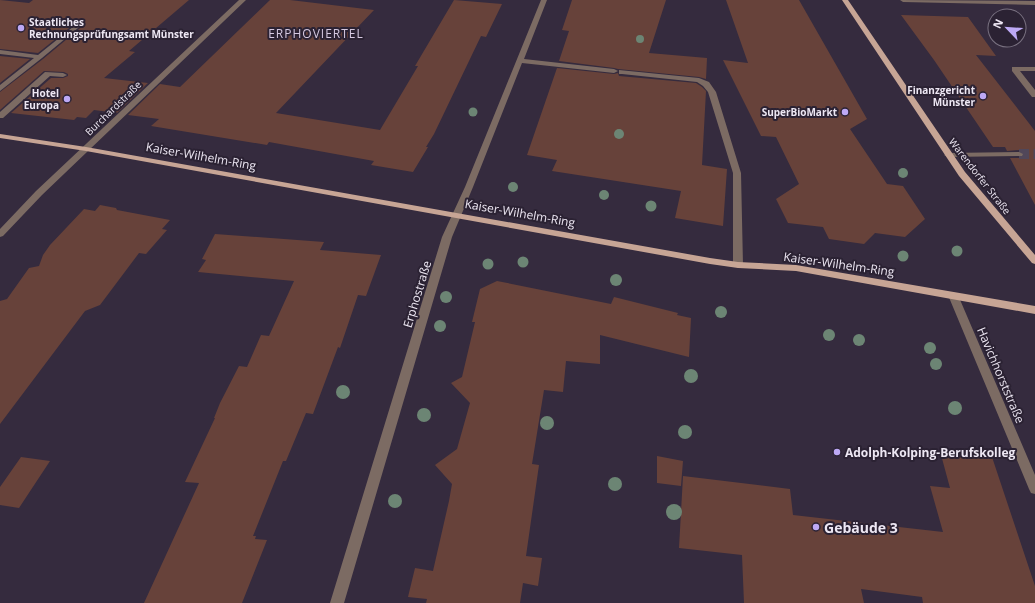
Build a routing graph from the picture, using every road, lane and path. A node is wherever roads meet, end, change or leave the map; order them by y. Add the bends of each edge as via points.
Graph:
1 (243, 0) edge
2 (544, 0) edge
3 (845, 0) edge
4 (903, 0) edge
5 (1035, 3) edge
6 (82, 23) dead end
7 (0, 52) edge
8 (40, 57) junction
9 (520, 61) junction
10 (1035, 69) edge
11 (63, 76) dead end
12 (0, 89) edge
13 (1035, 95) edge
14 (0, 116) edge
15 (0, 136) edge
16 (86, 149) junction
17 (1019, 154) tunnel mouth
18 (948, 155) junction
19 (457, 215) junction
20 (0, 234) edge
21 (1035, 261) edge
22 (738, 265) junction
23 (953, 294) junction
24 (1035, 310) edge
25 (1035, 489) edge
26 (337, 603) edge

1 - 16 street, Burchardstraße
2 - 9 street, Erphostraße
3 - 18 main road, Warendorfer Straße
4 - 5 street
6 - 8 street
7 - 8 street
8 - 12 street
9 - 19 street, Erphostraße
9 - 22 street via 699,80 706,84 712,92 737,173
10 - 13 street via 1015,69
11 - 14 street via 48,74
15 - 16 main road, Kaiser-Wilhelm-Ring
16 - 19 main road, Kaiser-Wilhelm-Ring
16 - 20 street, Burchardstraße
17 - 18 street
18 - 21 main road, Warendorfer Straße
19 - 22 main road, Kaiser-Wilhelm-Ring
19 - 26 street, Erphostraße via 447,237
22 - 23 main road, Kaiser-Wilhelm-Ring via 796,268
23 - 24 main road, Kaiser-Wilhelm-Ring
23 - 25 street, Havichhorststraße

